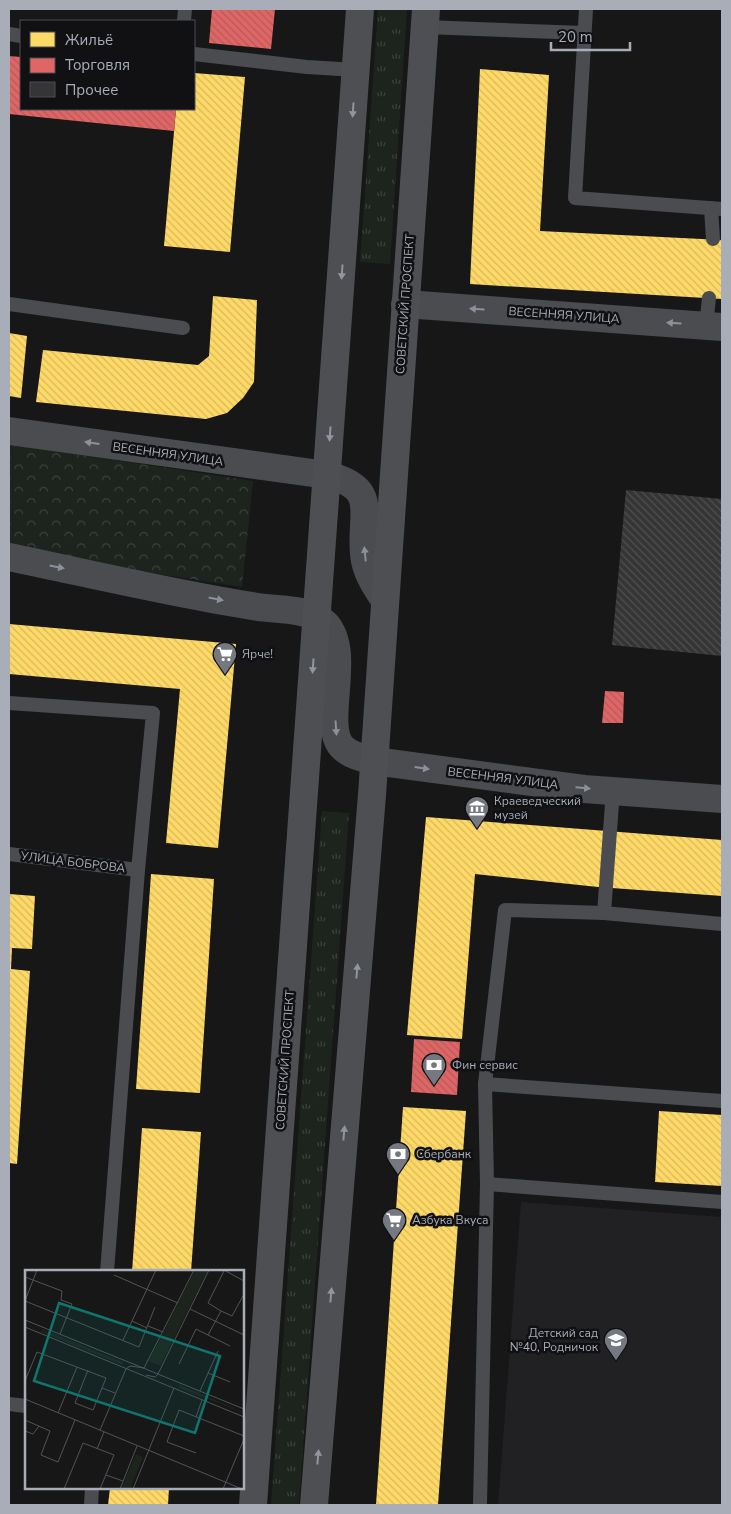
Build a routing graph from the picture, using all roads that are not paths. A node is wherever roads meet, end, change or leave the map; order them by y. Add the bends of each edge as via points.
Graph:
1 (360, 9) edge
2 (586, 9) edge
3 (425, 18) edge
4 (584, 33) junction
5 (195, 54) edge
6 (356, 70) junction
7 (716, 208) edge
8 (713, 239) dead end
9 (709, 298) dead end
10 (9, 304) edge
11 (405, 304) junction
12 (714, 326) edge
13 (183, 328) dead end
14 (9, 431) edge
15 (327, 474) junction
16 (9, 557) edge
17 (384, 599) junction
18 (317, 615) junction
19 (9, 703) edge
20 (374, 761) junction
21 (613, 790) junction
22 (722, 799) edge
23 (9, 854) edge
24 (138, 870) junction
25 (604, 913) junction
26 (722, 924) edge
27 (485, 1084) junction
28 (722, 1101) edge
29 (487, 1184) junction
30 (722, 1202) edge
31 (107, 1270) edge
32 (9, 1404) edge
33 (25, 1406) edge
34 (251, 1424) edge
35 (92, 1489) edge
36 (91, 1505) edge
37 (252, 1505) edge
38 (314, 1505) edge
39 (480, 1505) edge

1 - 6 main road, СОВЕТСКИЙ ПРОСПЕКТ
2 - 4 lane
3 - 4 lane
3 - 11 main road, СОВЕТСКИЙ ПРОСПЕКТ
4 - 7 lane via 574,198
5 - 6 lane
6 -> 15 main road, СОВЕТСКИЙ ПРОСПЕКТ
7 - 8 lane
9 - 12 lane
10 - 13 lane
12 -> 11 street, ВЕСЕННЯЯ УЛИЦА
11 - 17 main road, СОВЕТСКИЙ ПРОСПЕКТ
15 -> 14 street, ВЕСЕННЯЯ УЛИЦА
17 -> 15 street via 365,562 363,497 356,486
15 - 18 main road, СОВЕТСКИЙ ПРОСПЕКТ
16 -> 18 street via 245,605
17 - 20 main road, СОВЕТСКИЙ ПРОСПЕКТ
18 -> 20 street via 328,626 336,650 336,738 341,747 352,754
18 -> 34 main road, СОВЕТСКИЙ ПРОСПЕКТ
19 - 24 lane via 153,713
20 -> 21 street, ВЕСЕННЯЯ УЛИЦА via 584,789
38 -> 20 main road, СОВЕТСКИЙ ПРОСПЕКТ
21 - 22 street, ВЕСЕННЯЯ УЛИЦА
21 - 25 lane
23 - 24 lane, УЛИЦА БОБРОВА
24 - 31 lane
25 - 26 lane
25 - 27 lane via 505,910
27 - 28 lane
27 - 29 lane
29 - 30 lane
29 - 39 lane
32 - 33 lane
34 - 37 main road, СОВЕТСКИЙ ПРОСПЕКТ
35 - 36 lane

